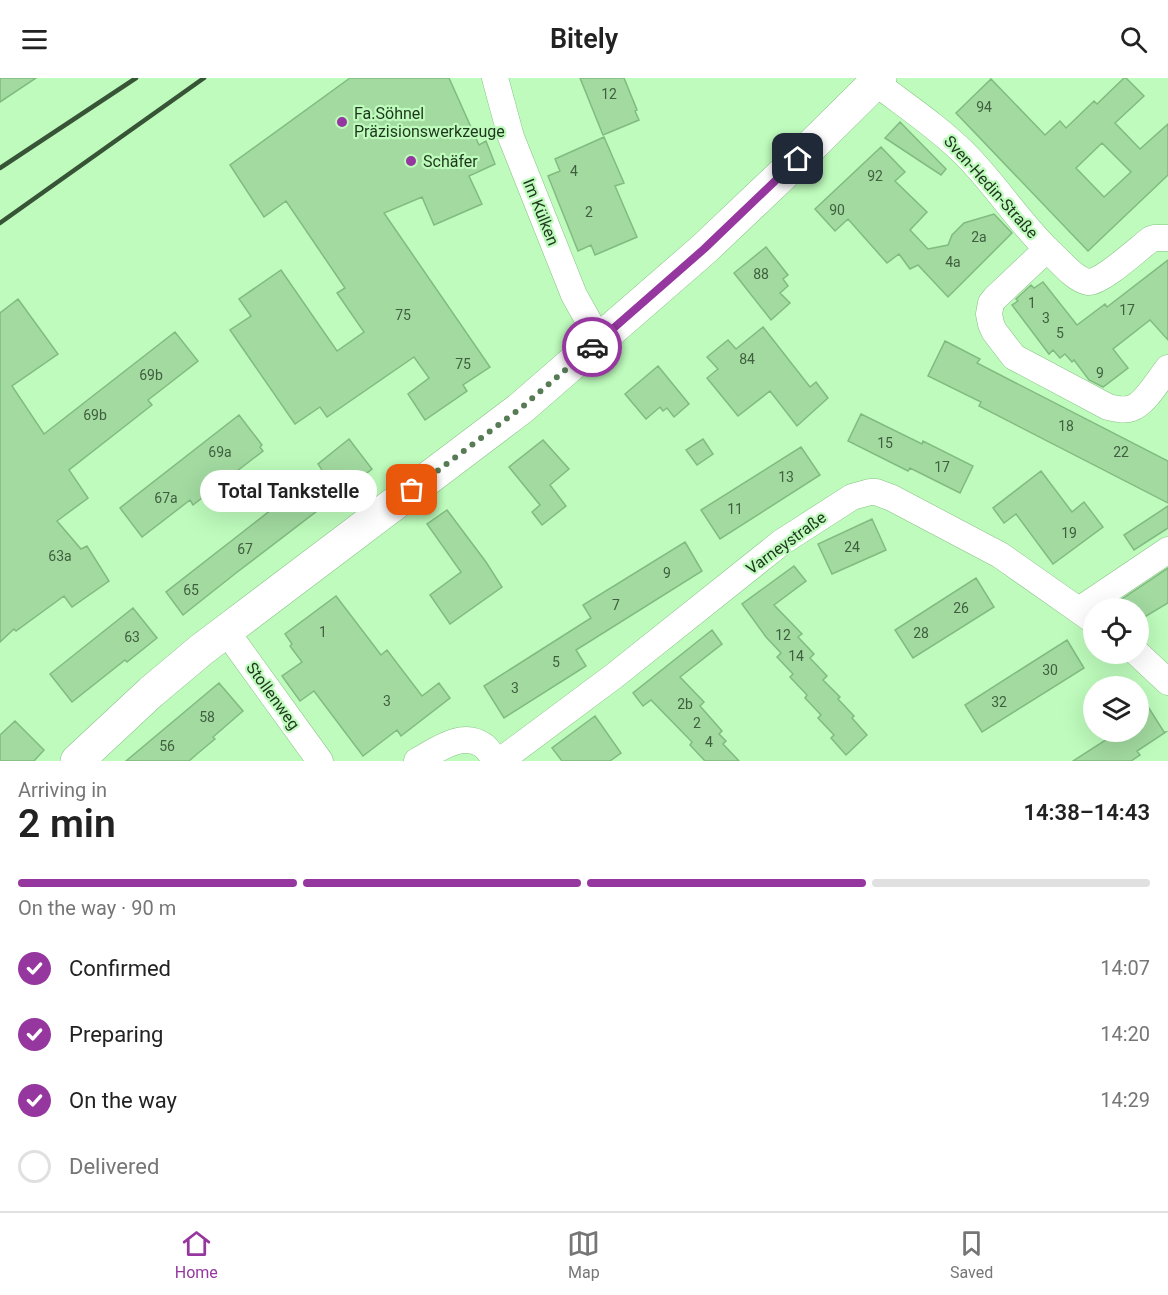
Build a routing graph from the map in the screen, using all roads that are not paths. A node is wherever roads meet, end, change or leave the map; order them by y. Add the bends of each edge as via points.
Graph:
1 (495, 78) edge
2 (878, 80) edge
3 (1168, 238) edge
4 (1047, 249) junction
5 (600, 340) junction
6 (1168, 369) edge
7 (1168, 550) edge
8 (1108, 598) edge
9 (1083, 614) edge
10 (226, 631) junction
11 (1149, 664) edge
12 (1168, 682) edge
13 (77, 761) edge
14 (320, 761) edge
15 (417, 761) edge
16 (498, 761) edge

1 - 5 street, Im Külken via 515,148 574,294
2 - 4 street, Sven-Hedin-Straße via 966,155
2 - 5 main road via 712,241
3 - 4 street, Sven-Hedin-Straße via 1151,239 1094,282 1074,275
4 - 6 street, Sven-Hedin-Straße via 991,303 991,324 1014,357 1108,407 1122,410 1142,402
5 - 10 main road via 521,408
7 - 8 street
9 - 16 street, Varneystraße via 999,555 892,498 876,492 861,494 782,542 614,676
10 - 13 main road via 151,692
10 - 14 street, Stollenweg
11 - 12 street
15 - 16 street via 462,740 485,747

